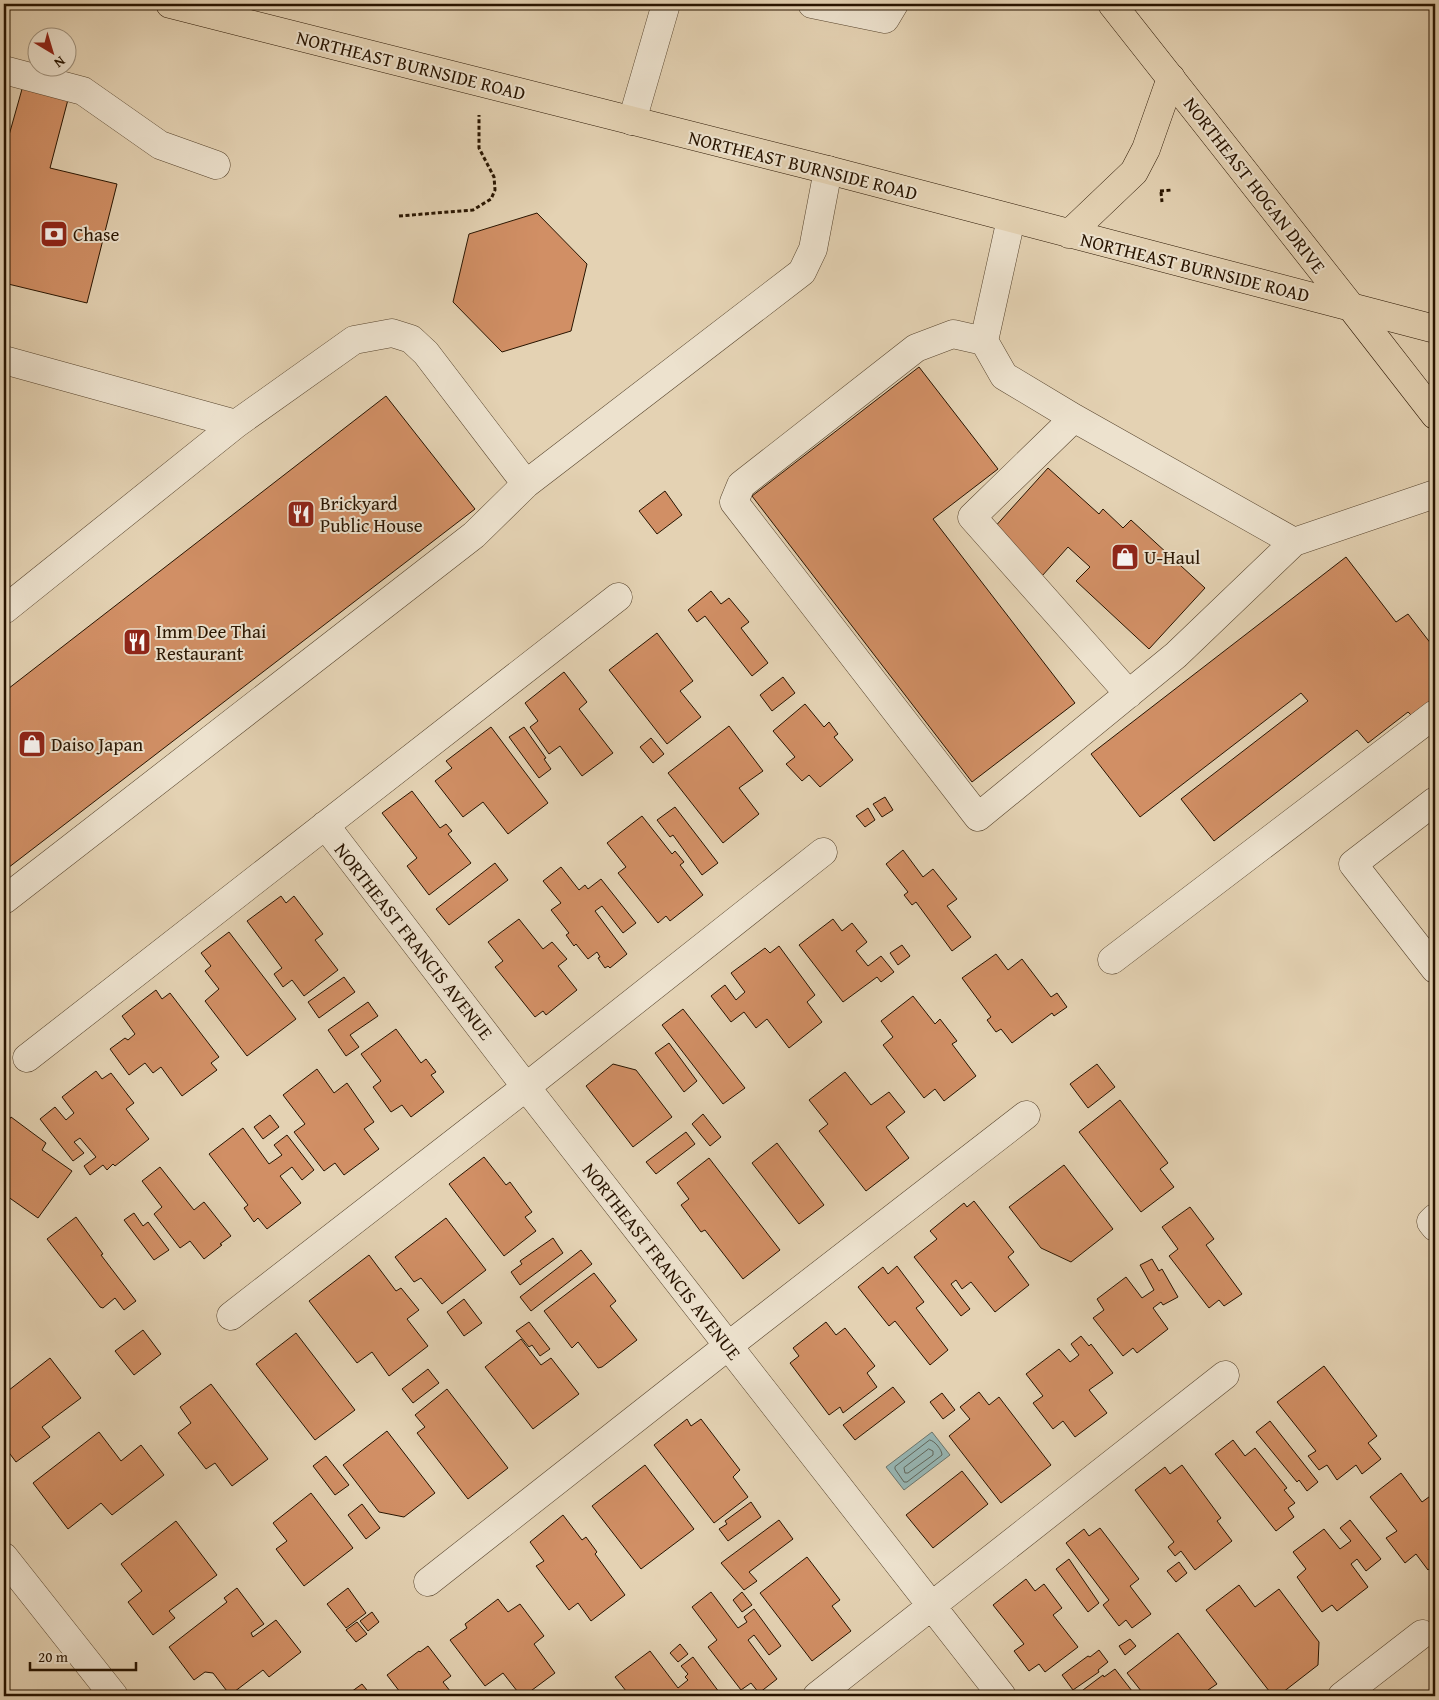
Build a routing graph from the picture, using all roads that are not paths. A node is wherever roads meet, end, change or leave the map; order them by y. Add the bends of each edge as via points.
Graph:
1 (170, 4) edge
2 (666, 4) edge
3 (812, 4) edge
4 (894, 4) edge
5 (1112, 4) edge
6 (4, 70) edge
7 (1171, 78) junction
8 (632, 121) junction
9 (216, 165) dead end
10 (828, 170) junction
11 (1011, 218) junction
12 (1069, 234) junction
13 (1351, 307) junction
14 (1435, 329) edge
15 (984, 341) junction
16 (4, 360) edge
17 (1435, 415) edge
18 (1074, 418) junction
19 (236, 424) junction
20 (526, 484) junction
21 (1435, 494) edge
22 (1294, 542) junction
23 (618, 597) dead end
24 (4, 610) edge
25 (1129, 694) junction
26 (1435, 714) edge
27 (1435, 802) edge
28 (325, 825) junction
29 (823, 852) dead end
30 (4, 900) edge
31 (1112, 960) dead end
32 (1435, 969) edge
33 (27, 1058) dead end
34 (526, 1087) junction
35 (1026, 1115) dead end
36 (1435, 1218) edge
37 (1435, 1228) edge
38 (231, 1316) dead end
39 (728, 1346) junction
40 (1225, 1375) dead end
41 (4, 1557) edge
42 (428, 1582) dead end
43 (932, 1606) junction
44 (1422, 1634) dead end
45 (114, 1696) edge
46 (817, 1696) edge
47 (1002, 1696) edge
48 (1342, 1696) edge

1 - 8 main road, NORTHEAST BURNSIDE ROAD
2 - 8 street
3 - 4 street via 885,19
5 - 7 main road, NORTHEAST HOGAN DRIVE
6 - 9 street via 83,91 160,145
7 - 12 main road via 1146,149 1134,172
7 - 13 main road, NORTHEAST HOGAN DRIVE
8 - 10 main road, NORTHEAST BURNSIDE ROAD
10 - 11 main road, NORTHEAST BURNSIDE ROAD
10 - 20 street via 813,249 802,272
11 - 12 main road, NORTHEAST BURNSIDE ROAD
11 - 15 street
12 - 13 main road, NORTHEAST BURNSIDE ROAD
13 - 14 main road, NORTHEAST BURNSIDE ROAD
13 - 17 main road, NORTHEAST HOGAN DRIVE
15 - 18 street via 1004,376
15 - 25 street via 953,334 916,348 741,485 734,502 978,818
16 - 19 street
18 - 22 street
18 - 25 street via 972,517
19 - 20 street via 354,340 392,333 411,339 426,353
19 - 24 street
20 - 30 street via 474,535
21 - 22 street
22 - 25 street via 1176,655
23 - 28 street
26 - 31 street
27 - 32 street via 1353,864
28 - 33 street
28 - 34 street, NORTHEAST FRANCIS AVENUE
29 - 34 street
34 - 38 street
34 - 39 street, NORTHEAST FRANCIS AVENUE
35 - 39 street
36 - 37 street via 1431,1222
39 - 42 street
39 - 43 street, NORTHEAST FRANCIS AVENUE
40 - 43 street
41 - 45 street
43 - 46 street
43 - 47 street, NORTHEAST FRANCIS AVENUE
44 - 48 street

